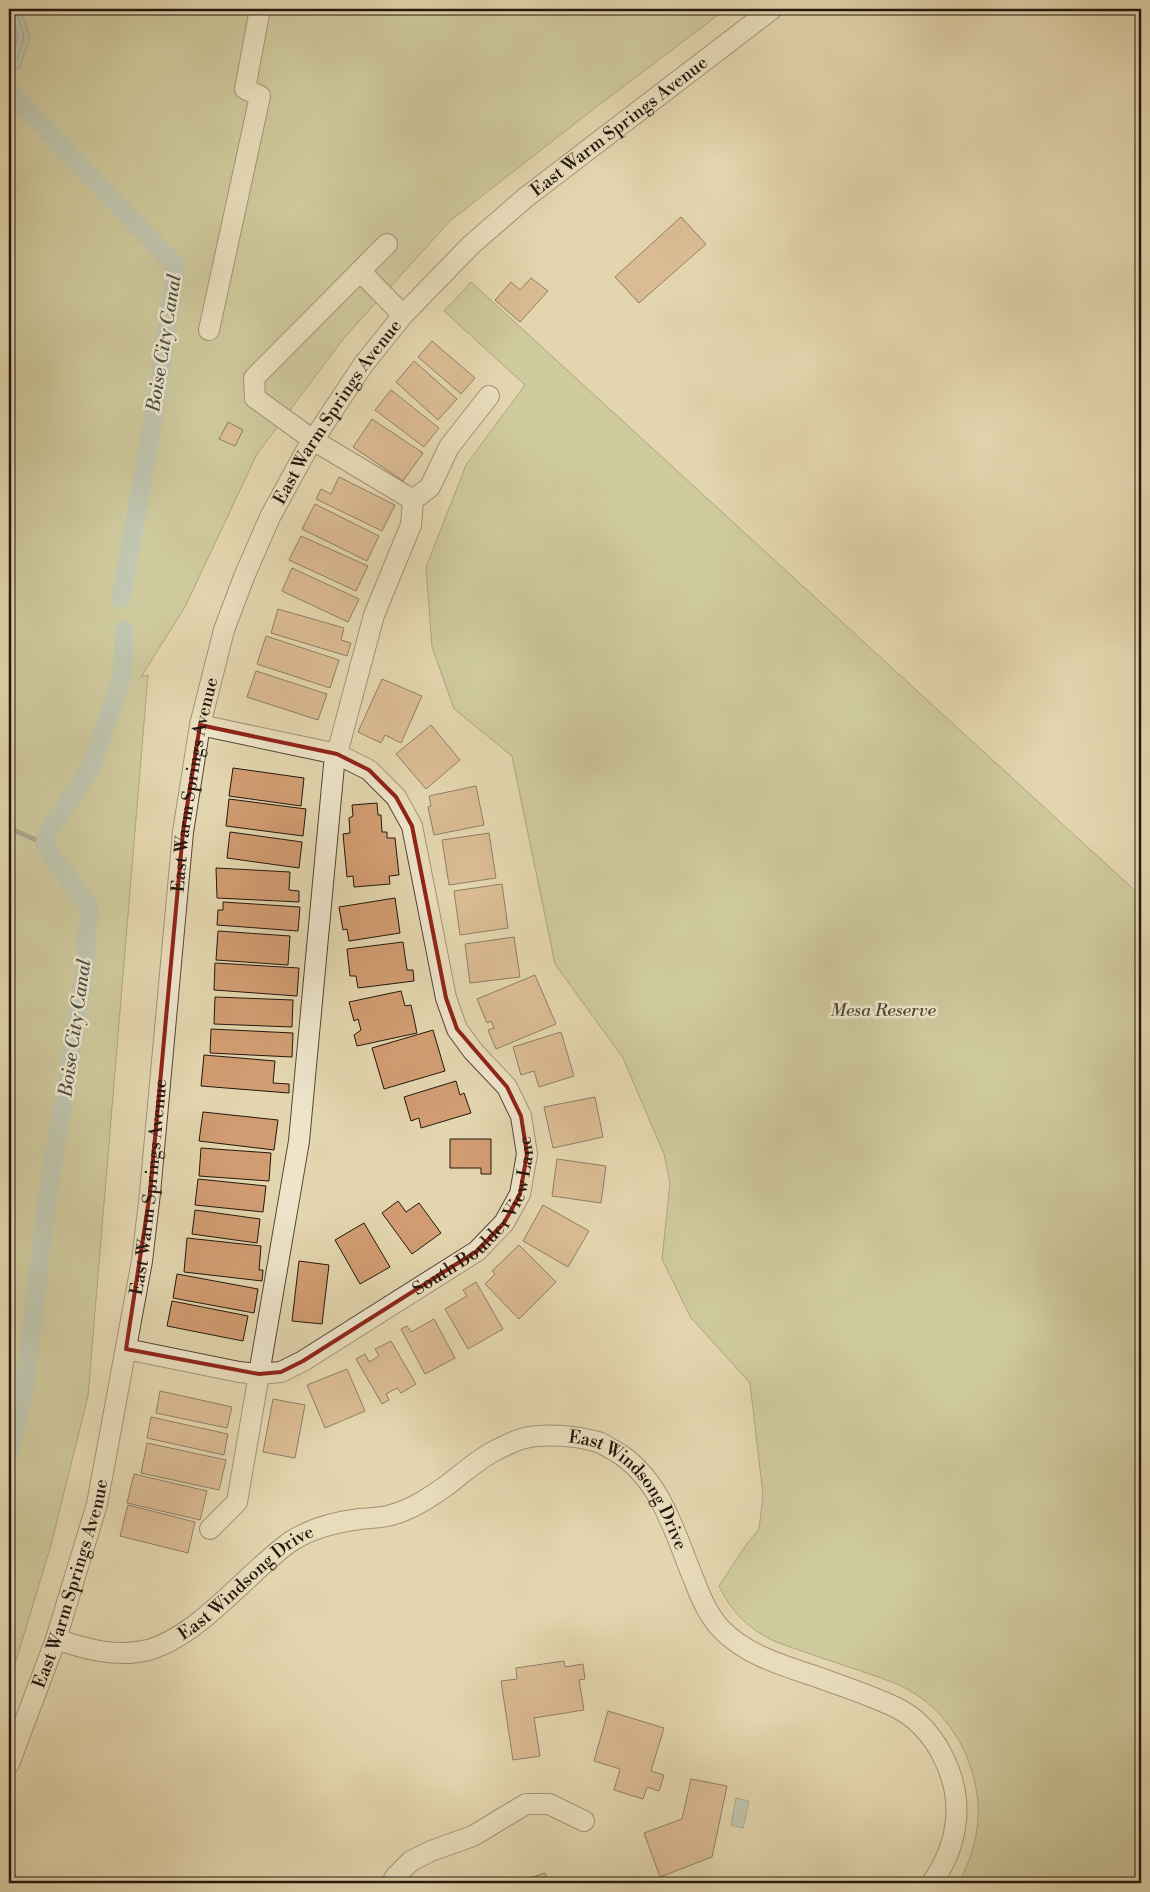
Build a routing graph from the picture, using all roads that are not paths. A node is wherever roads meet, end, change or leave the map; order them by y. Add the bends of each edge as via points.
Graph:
1 (260, 9) edge
2 (772, 9) edge
3 (387, 244) dead end
4 (360, 271) junction
5 (403, 315) junction
6 (209, 330) dead end
7 (489, 396) dead end
8 (313, 440) junction
9 (413, 500) junction
10 (200, 725) junction
11 (336, 754) junction
12 (126, 1349) junction
13 (260, 1374) junction
14 (210, 1529) dead end
15 (56, 1639) junction
16 (9, 1764) edge
17 (584, 1821) dead end
18 (392, 1883) edge
19 (932, 1883) edge

1 - 6 street via 245,89 260,96
2 - 5 street, East Warm Springs Avenue via 525,198 471,245
3 - 4 street
4 - 5 street
4 - 8 street via 254,378 255,398
5 - 8 street, East Warm Springs Avenue via 363,365
7 - 9 street via 450,447 430,487
8 - 9 street
8 - 10 street, East Warm Springs Avenue via 270,517 244,577 224,630
9 - 11 street via 411,525 374,616
10 - 11 street, South Boulder View Lane
10 - 12 street, East Warm Springs Avenue via 183,832 142,1261
11 - 13 street via 299,1141
11 - 13 street, South Boulder View Lane via 369,770 396,797 412,826 446,998 457,1028 473,1051 507,1087 521,1116 527,1154 520,1194 504,1223 477,1251 303,1361 281,1372
12 - 13 street, South Boulder View Lane
12 - 15 street, East Warm Springs Avenue via 97,1504
13 - 14 street via 237,1502
15 - 16 street, East Warm Springs Avenue
15 - 19 street, East Windsong Drive via 102,1652 145,1650 168,1642 189,1629 292,1541 322,1526 392,1515 427,1500 494,1451 525,1438 562,1435 600,1443 627,1458 646,1477 661,1502 706,1609 719,1627 738,1644 782,1665 865,1693 900,1709 924,1729 939,1748 950,1770 957,1820 944,1865
17 - 18 street via 549,1804 526,1804 473,1836 411,1861

